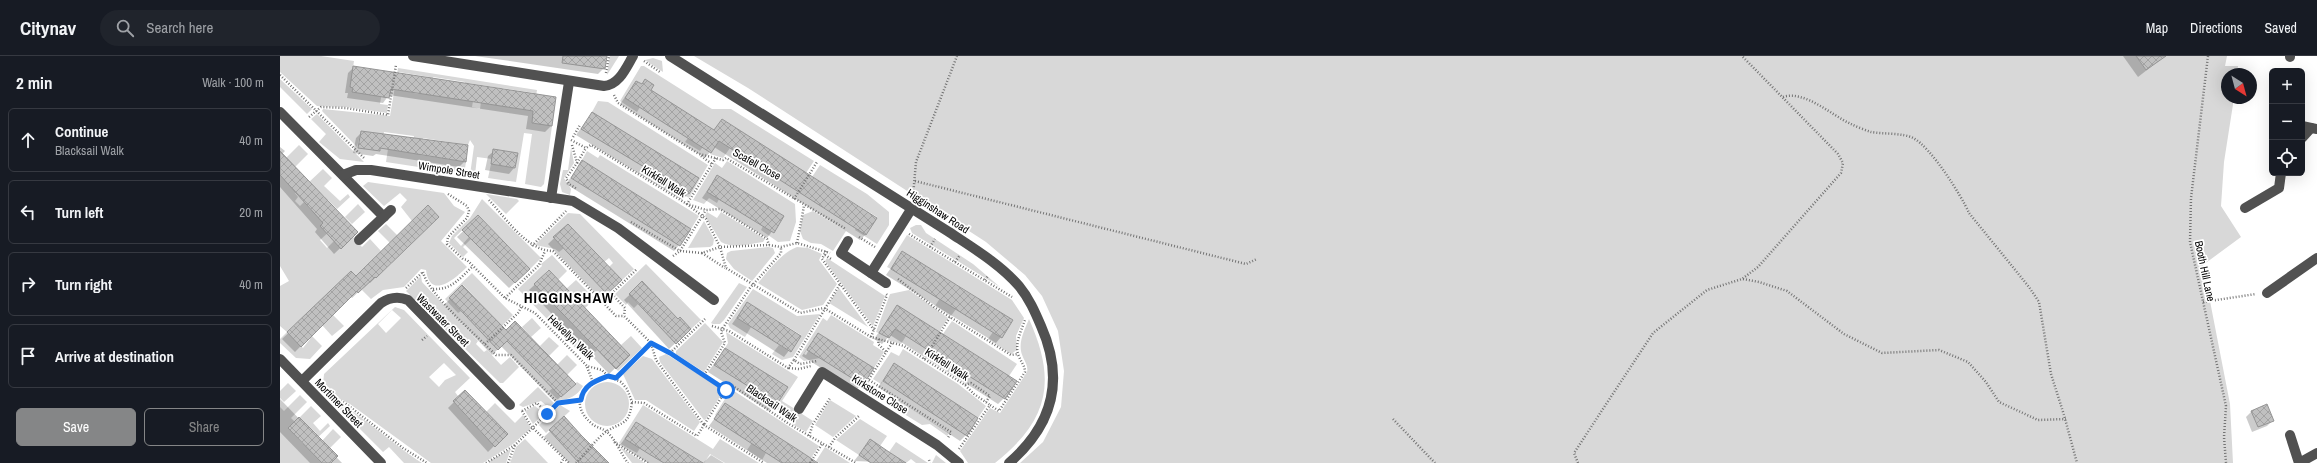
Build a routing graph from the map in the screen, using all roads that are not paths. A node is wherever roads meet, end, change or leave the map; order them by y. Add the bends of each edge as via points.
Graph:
1 (413, 56) edge
2 (634, 56) edge
3 (670, 56) edge
4 (569, 82) junction
5 (280, 112) edge
6 (343, 175) junction
7 (2281, 176) edge
8 (551, 198) junction
9 (912, 208) junction
10 (2245, 208) dead end
11 (392, 210) dead end
12 (384, 217) junction
13 (851, 237) road end
14 (359, 240) dead end
15 (2317, 258) edge
16 (871, 273) junction
17 (884, 287) road end
18 (2267, 292) road end
19 (714, 300) dead end
20 (280, 360) edge
21 (302, 381) junction
22 (510, 405) road end
23 (800, 409) dead end
24 (2290, 436) dead end
25 (2317, 454) edge
26 (381, 463) edge
27 (959, 463) edge
28 (1009, 463) edge
29 (2299, 463) edge

1 - 4 street
2 - 4 street via 616,82
3 - 9 street, Higginshaw Road
4 - 8 street
5 - 6 street
6 - 8 street, Wimpole Street via 356,170 371,170
6 - 12 street
7 - 10 street via 2279,188
8 - 19 street, Wimpole Street via 573,201 590,210 665,261
9 - 16 street
9 - 28 street, Higginshaw Road via 1004,271 1026,297 1045,334 1054,368 1052,395 1039,428 1029,443
11 - 12 street
12 - 14 street
13 - 16 street via 841,253
15 - 18 street
16 - 17 street
20 - 21 street, Mortimer Street
21 - 22 street, Wastwater Street via 381,303 388,298 400,296 408,300
21 - 26 street, Mortimer Street
23 - 27 street, Kirkstone Close via 822,372 937,445
24 - 29 street
25 - 29 street

